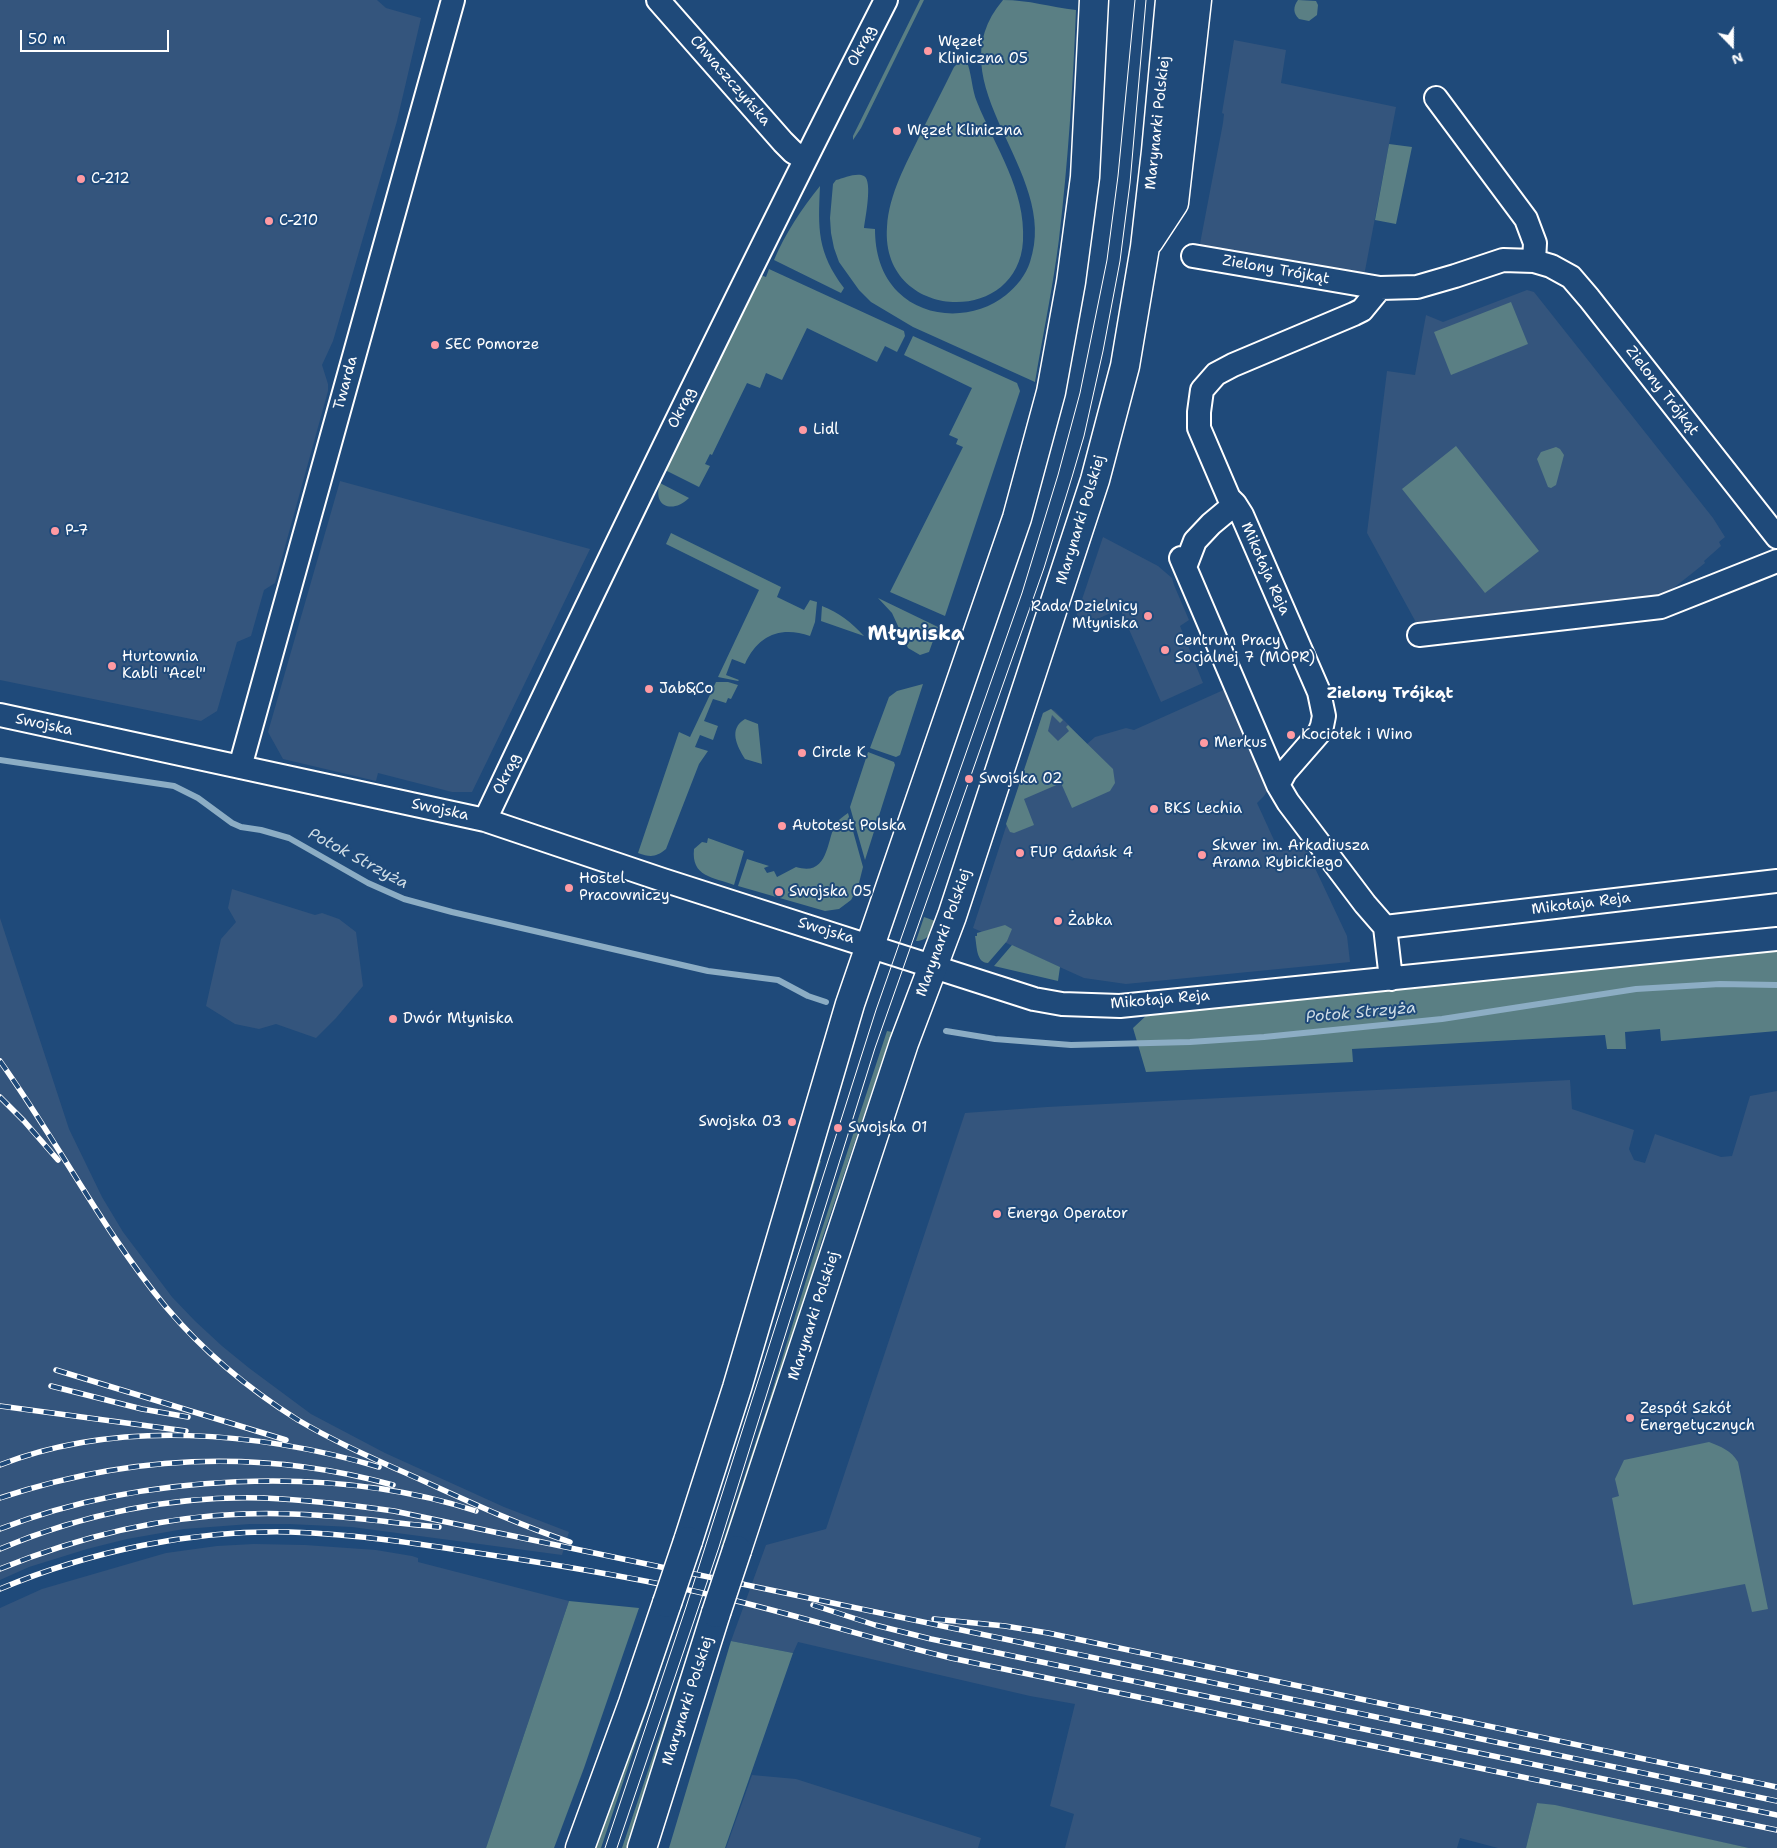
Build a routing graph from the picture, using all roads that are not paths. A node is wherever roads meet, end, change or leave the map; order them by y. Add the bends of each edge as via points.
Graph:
1 (452, 0) edge
2 (658, 0) edge
3 (886, 0) edge
4 (1094, 0) edge
5 (1170, 0) edge
6 (1197, 0) edge
7 (1436, 98) dead end
8 (805, 159) junction
9 (1145, 247) junction
10 (1193, 256) dead end
11 (1534, 261) junction
12 (1380, 288) junction
13 (1235, 504) junction
14 (1777, 537) edge
15 (1777, 561) edge
16 (1419, 635) dead end
17 (0, 715) edge
18 (240, 767) junction
19 (1278, 785) junction
20 (485, 820) junction
21 (1777, 881) edge
22 (1385, 927) junction
23 (1777, 939) edge
24 (870, 945) junction
25 (934, 966) junction
26 (1391, 979) junction
27 (580, 1848) edge
28 (642, 1848) edge

1 - 18 street, Twarda
2 - 8 street, Chwaszczyńska via 783,142
3 - 8 street, Okrąg
4 - 24 main road via 1085,178 1051,392 1017,518
5 - 9 main road, Marynarki Polskiej
6 - 9 main road via 1174,203
7 - 11 street via 1526,219 1536,243
8 - 20 street, Okrąg
9 - 25 main road, Marynarki Polskiej via 1125,366 1095,480
10 - 12 street, Zielony Trójkąt
11 - 12 street, Zielony Trójkąt via 1503,260 1417,287
11 - 14 street, Zielony Trójkąt via 1571,277
12 - 13 street via 1362,310 1216,374 1202,390 1199,428 1229,498
13 - 19 street, Mikołaja Reja via 1319,692 1324,716 1319,733 1285,772
13 - 19 street, Mikołaja Reja via 1195,541 1183,562
15 - 16 street via 1662,606
17 - 18 street, Swojska
18 - 20 street, Swojska
19 - 22 street, Mikołaja Reja
20 - 24 street, Swojska
21 - 22 street, Mikołaja Reja
22 - 26 street
23 - 26 street, Mikołaja Reja
24 - 25 street, Swojska
24 - 27 main road, bridge via 688,1541
25 - 26 street, Mikołaja Reja via 1034,999 1082,1005 1120,1006
25 - 28 main road, Marynarki Polskiej, bridge via 904,1043

